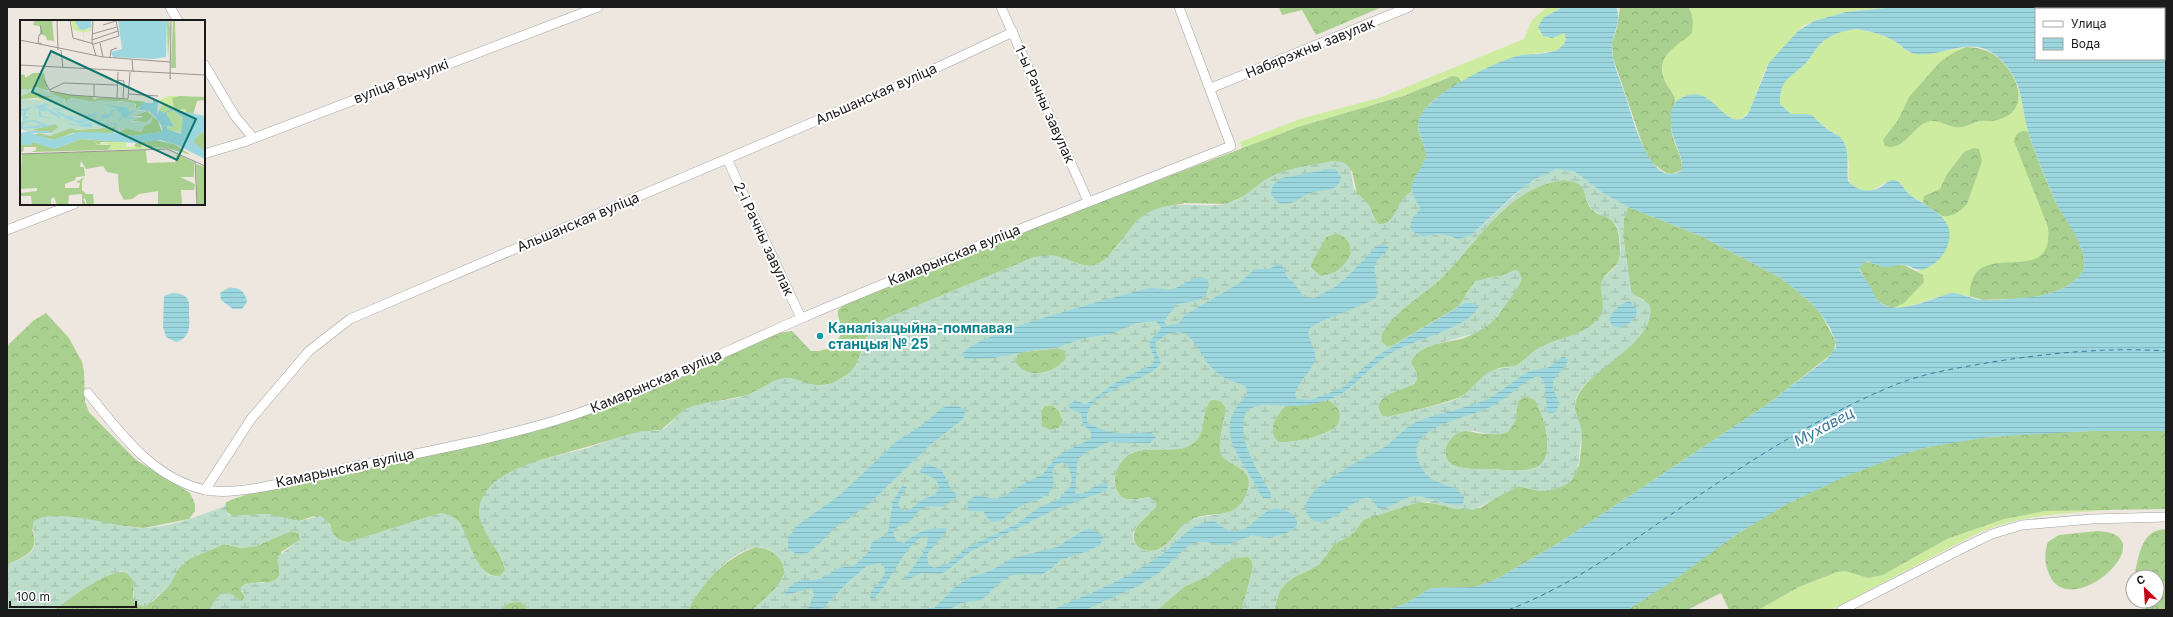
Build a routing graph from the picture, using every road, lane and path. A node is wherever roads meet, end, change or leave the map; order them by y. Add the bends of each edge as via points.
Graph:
1 (170, 7) edge
2 (598, 7) edge
3 (1001, 7) edge
4 (1179, 7) edge
5 (1409, 7) edge
6 (177, 20) edge
7 (1013, 32) junction
8 (205, 66) edge
9 (1211, 88) junction
10 (253, 138) junction
11 (205, 154) edge
12 (727, 159) junction
13 (1088, 201) junction
14 (71, 205) edge
15 (7, 230) edge
16 (801, 318) junction
17 (88, 393) dead end
18 (205, 490) junction
19 (2166, 517) edge
20 (1842, 610) edge

1 - 6 street
2 - 10 street, вуліца Вычулкі
3 - 7 street, 1-ы Рачны завулак
4 - 9 street
5 - 9 street, Набярэжны завулак
7 - 12 street, Альшанская вуліца via 891,89
7 - 13 street, 1-ы Рачны завулак
8 - 10 street via 236,116
9 - 13 street, Камарынская вуліца via 1231,146
10 - 11 street, вуліца Вычулкі
12 - 16 street, 2-і Рачны завулак
12 - 18 street, Альшанская вуліца via 350,319 309,351 250,419
13 - 16 street, Камарынская вуліца
14 - 15 street
16 - 18 street, Камарынская вуліца via 660,381 555,420 492,437 239,491
17 - 18 street, Камарынская вуліца via 126,440 154,466 187,484
19 - 20 street via 2092,519 2022,525 1992,534

